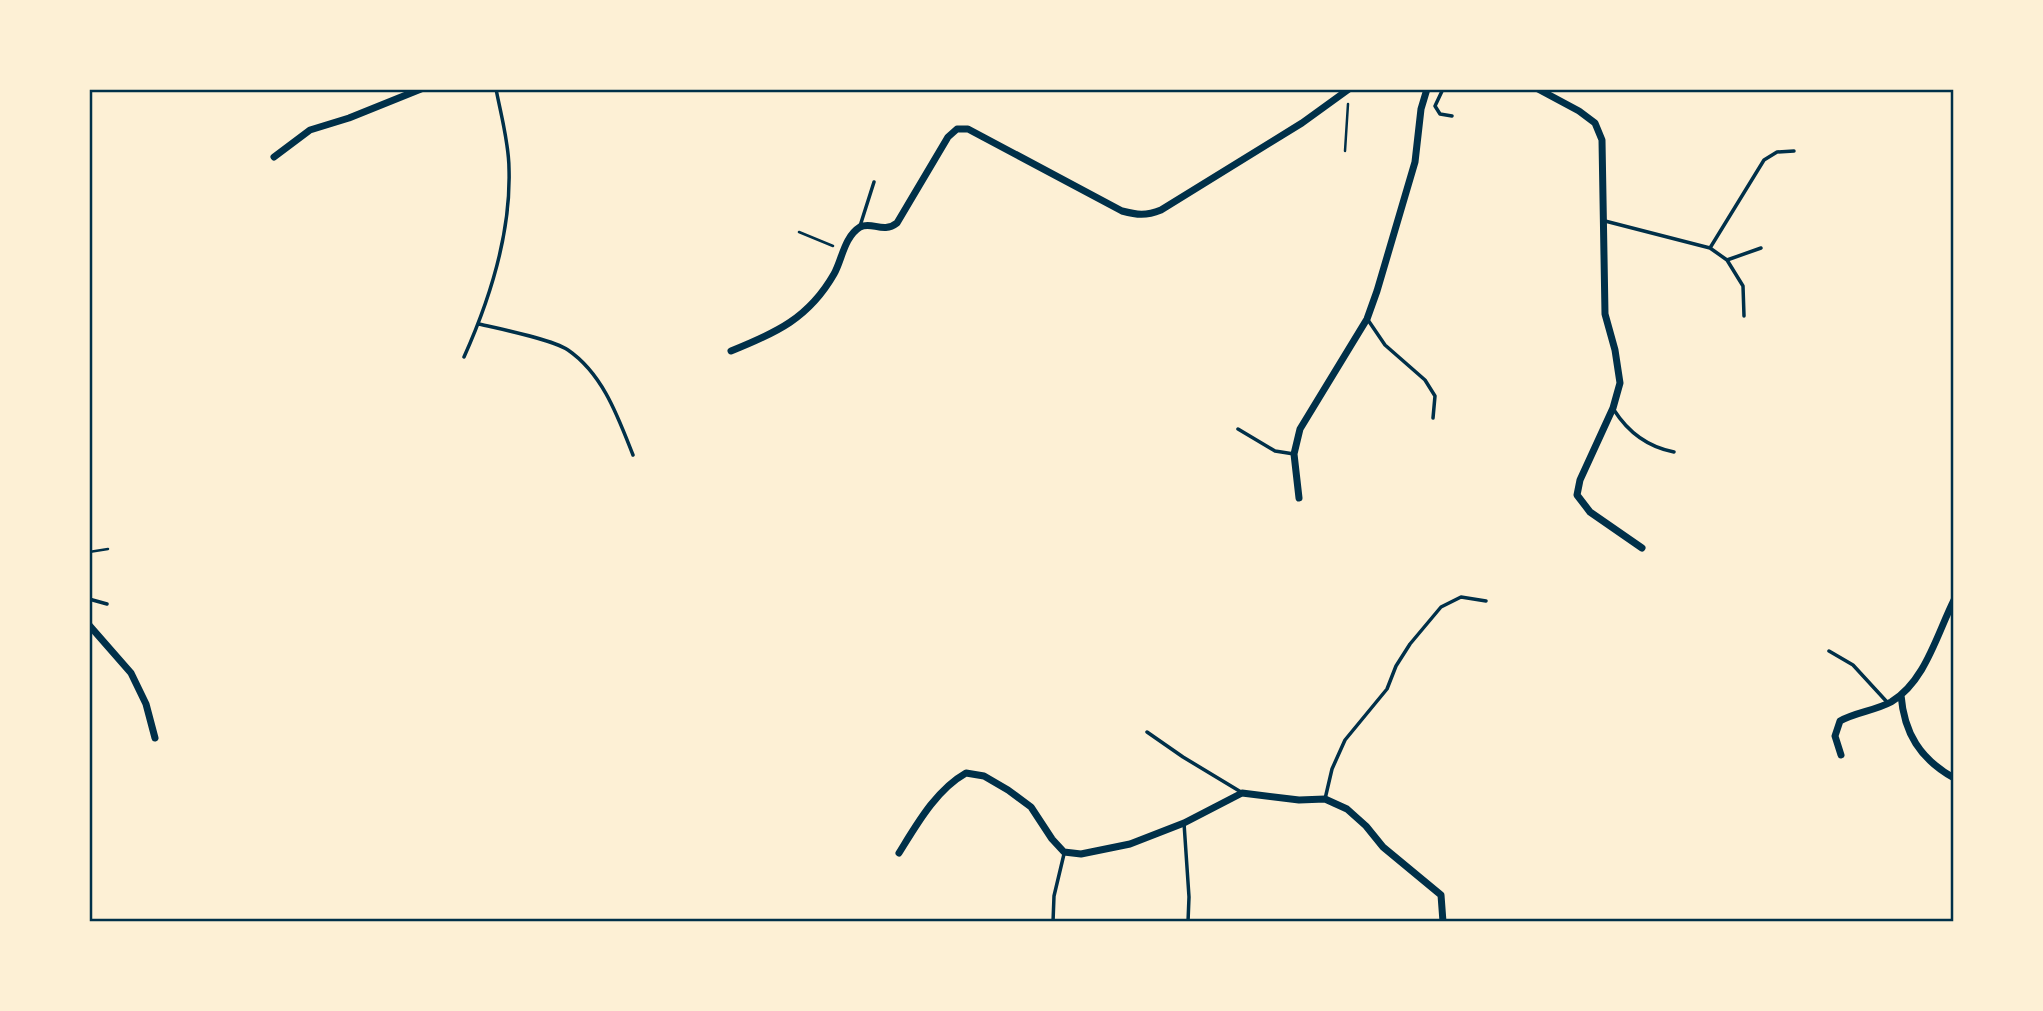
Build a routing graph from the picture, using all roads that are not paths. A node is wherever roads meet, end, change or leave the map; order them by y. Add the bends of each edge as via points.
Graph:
1 (421, 89) edge
2 (496, 89) edge
3 (1427, 89) edge
4 (1443, 89) edge
5 (1538, 89) edge
6 (1349, 90) edge
7 (1451, 116) dead end
8 (1794, 151) dead end
9 (274, 157) dead end
10 (874, 182) dead end
11 (1603, 221) junction
12 (859, 228) junction
13 (1710, 248) junction
14 (1761, 248) dead end
15 (1727, 260) junction
16 (1744, 316) dead end
17 (1367, 319) junction
18 (479, 324) junction
19 (731, 351) dead end
20 (464, 357) dead end
21 (1613, 408) junction
22 (1433, 418) dead end
23 (1238, 429) dead end
24 (1674, 452) dead end
25 (1294, 454) junction
26 (633, 455) dead end
27 (1298, 498) dead end
28 (1642, 548) dead end
29 (89, 599) edge
30 (1954, 600) edge
31 (1486, 601) dead end
32 (107, 604) dead end
33 (89, 625) edge
34 (1829, 651) dead end
35 (1902, 695) junction
36 (1888, 703) junction
37 (1147, 733) dead end
38 (155, 738) dead end
39 (1841, 755) dead end
40 (1954, 778) edge
41 (1242, 793) junction
42 (1325, 799) junction
43 (1184, 823) junction
44 (1064, 852) junction
45 (899, 853) dead end
46 (1053, 922) edge
47 (1188, 922) edge
48 (1443, 922) edge

1 - 9 street via 310,130
2 - 18 lane via 510,167 508,216
3 - 17 street via 1415,162
4 - 7 lane via 1435,106 1440,114
5 - 11 street via 1595,123 1602,140
6 - 12 street via 1149,215 1122,211 968,129 957,129 897,223
8 - 13 lane via 1777,152 1764,160
10 - 12 lane
11 - 13 lane
11 - 21 street via 1605,314 1620,383
12 - 19 street via 811,307
13 - 15 lane
14 - 15 lane
15 - 16 lane via 1742,286
17 - 22 lane via 1385,345 1425,380 1435,396
17 - 25 street via 1300,429
18 - 20 lane
18 - 26 lane via 566,348 589,368 614,407
21 - 24 lane via 1639,438
21 - 28 street via 1577,495 1590,512
23 - 25 lane via 1275,451
25 - 27 street
29 - 32 lane
30 - 35 street via 1917,676
31 - 42 lane via 1461,597 1441,607 1410,644 1387,689 1345,740
33 - 38 street via 131,673
34 - 36 lane via 1853,665
35 - 36 street
35 - 40 street via 1903,717 1914,742 1930,762
36 - 39 street via 1840,721 1835,736
37 - 41 lane
41 - 42 street
41 - 43 street
42 - 48 street via 1347,809 1402,865 1441,895
43 - 44 street via 1130,844 1081,854
43 - 47 lane
44 - 45 street via 1031,807 984,776 966,773 952,781 932,804
44 - 46 lane

